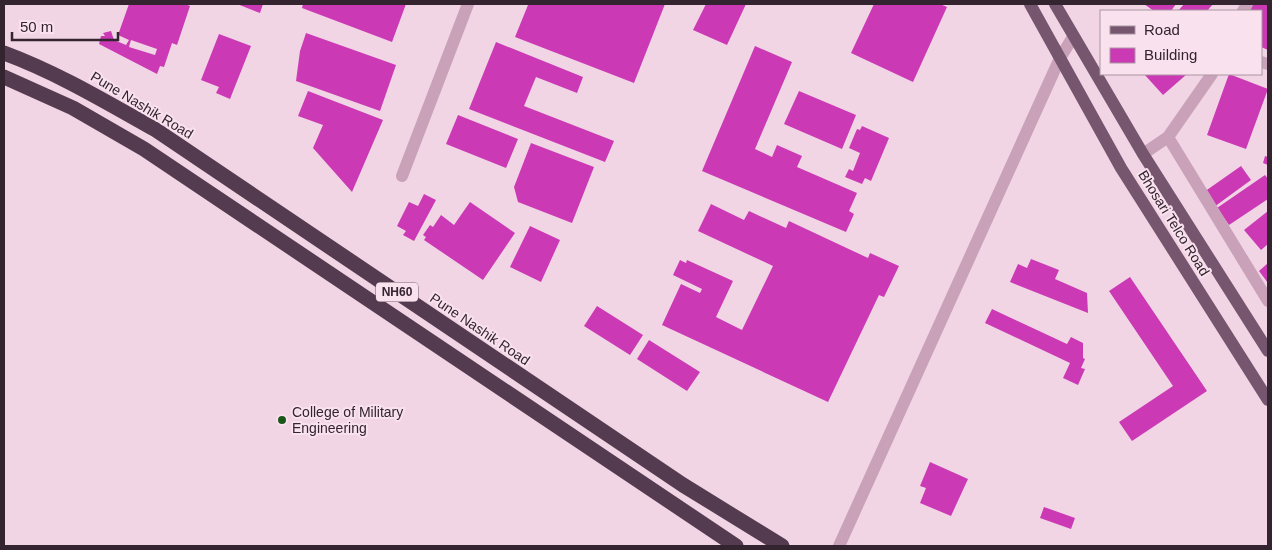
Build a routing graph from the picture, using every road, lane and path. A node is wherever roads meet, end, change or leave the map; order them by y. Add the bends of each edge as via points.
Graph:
1 (468, 4) edge
2 (1030, 4) edge
3 (1055, 4) edge
4 (1073, 37) junction
5 (4, 53) edge
6 (1060, 58) junction
7 (1211, 75) edge
8 (4, 77) edge
9 (1168, 137) junction
10 (1143, 154) junction
11 (402, 176) dead end
12 (1268, 301) edge
13 (1268, 351) edge
14 (1268, 400) edge
15 (736, 546) edge
16 (782, 546) edge
17 (839, 546) edge

1 - 11 street
2 - 6 main road, Bhosari Telco Road
3 - 4 main road, Bhosari Telco Road
4 - 6 street
4 - 10 main road, Bhosari Telco Road
5 - 16 highway, Pune Nashik Road / NH60 via 84,88 156,130 683,485
6 - 14 main road, Bhosari Telco Road via 1121,168
6 - 17 street
7 - 9 street
8 - 15 highway, NH60 via 73,108 144,149
9 - 10 street
9 - 12 street
10 - 13 main road, Bhosari Telco Road

